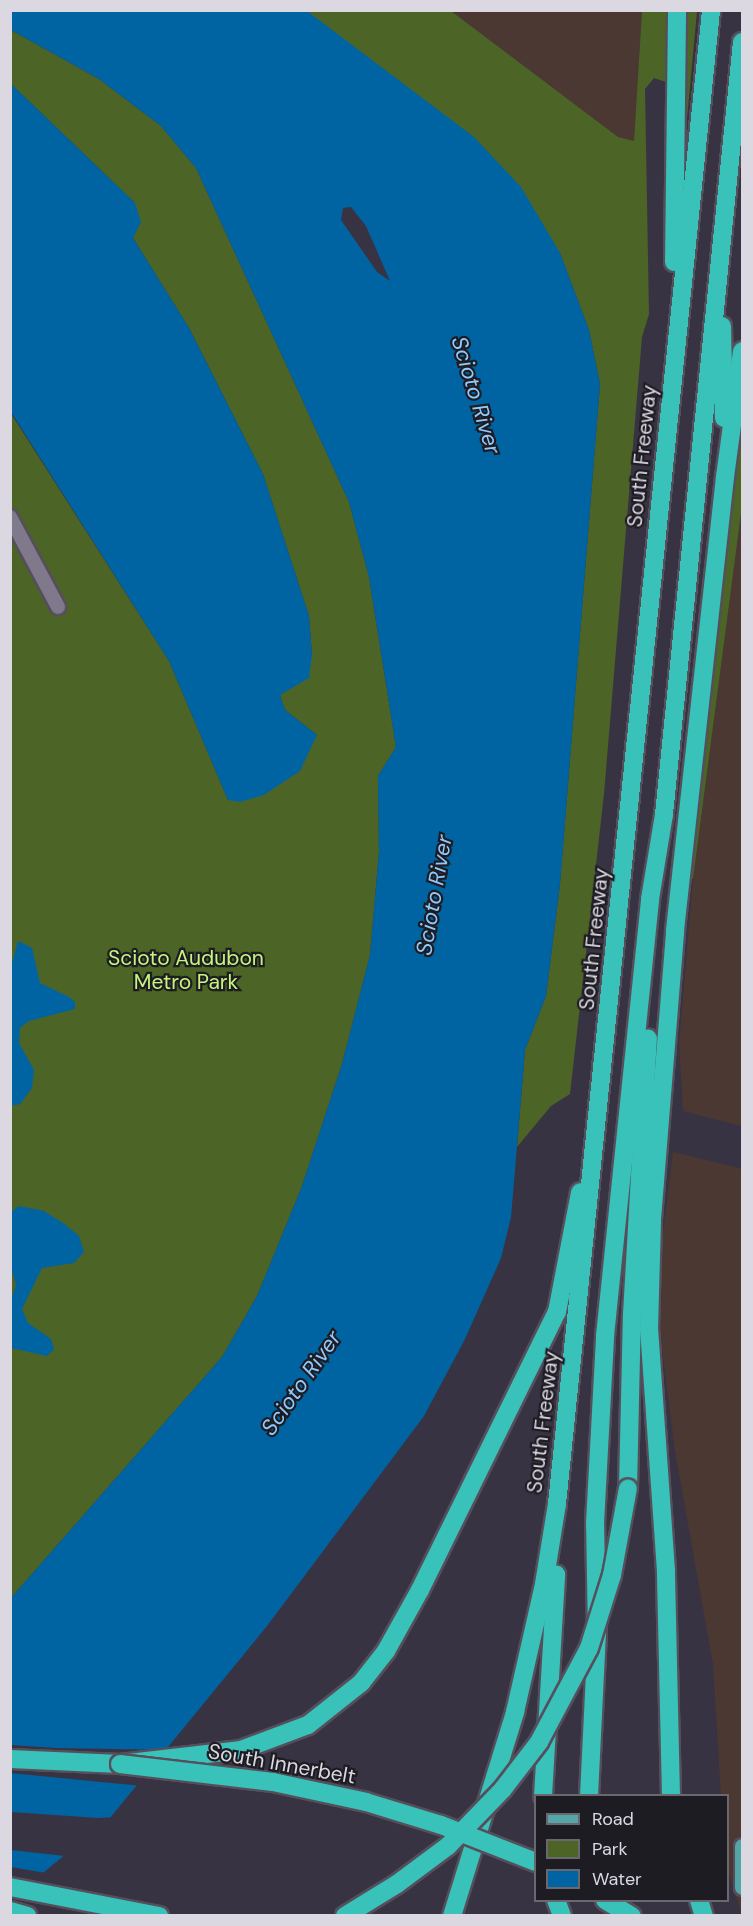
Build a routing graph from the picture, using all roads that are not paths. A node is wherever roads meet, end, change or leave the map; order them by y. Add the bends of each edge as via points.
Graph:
1 (677, 10) edge
2 (711, 10) edge
3 (742, 42) edge
4 (721, 238) junction
5 (742, 351) edge
6 (669, 408) junction
7 (725, 477) junction
8 (10, 517) edge
9 (58, 607) dead end
10 (656, 878) junction
11 (607, 1033) junction
12 (562, 1458) junction
13 (10, 1759) edge
14 (120, 1764) junction
15 (543, 1794) edge
16 (590, 1794) edge
17 (671, 1794) edge
18 (742, 1846) edge
19 (534, 1861) edge
20 (10, 1887) edge
21 (742, 1887) edge
22 (608, 1902) edge
23 (10, 1911) edge
24 (27, 1916) edge
25 (159, 1916) edge
26 (345, 1916) edge
27 (452, 1916) edge
28 (632, 1916) edge

1 - 6 highway
2 - 6 highway, South Freeway
3 - 4 highway
4 - 7 highway
4 - 10 highway
5 - 7 highway
6 - 11 highway, South Freeway
7 - 17 highway via 675,930 652,1219 649,1329 666,1561
8 - 9 street
10 - 16 highway via 649,911 601,1391
10 - 26 highway, bridge via 660,901 641,1121 628,1488 612,1575 589,1648 539,1742 503,1790 448,1846
11 - 12 highway, South Freeway
11 - 14 highway, bridge via 557,1312 469,1496 386,1651 345,1698 308,1725 241,1750
12 - 15 highway
12 - 27 highway, South Freeway via 544,1584 515,1712
13 - 14 highway, South Innerbelt
14 - 19 highway, South Innerbelt, bridge via 273,1782 366,1802 441,1824
18 - 21 main road
20 - 25 highway
22 - 28 highway
23 - 24 highway

